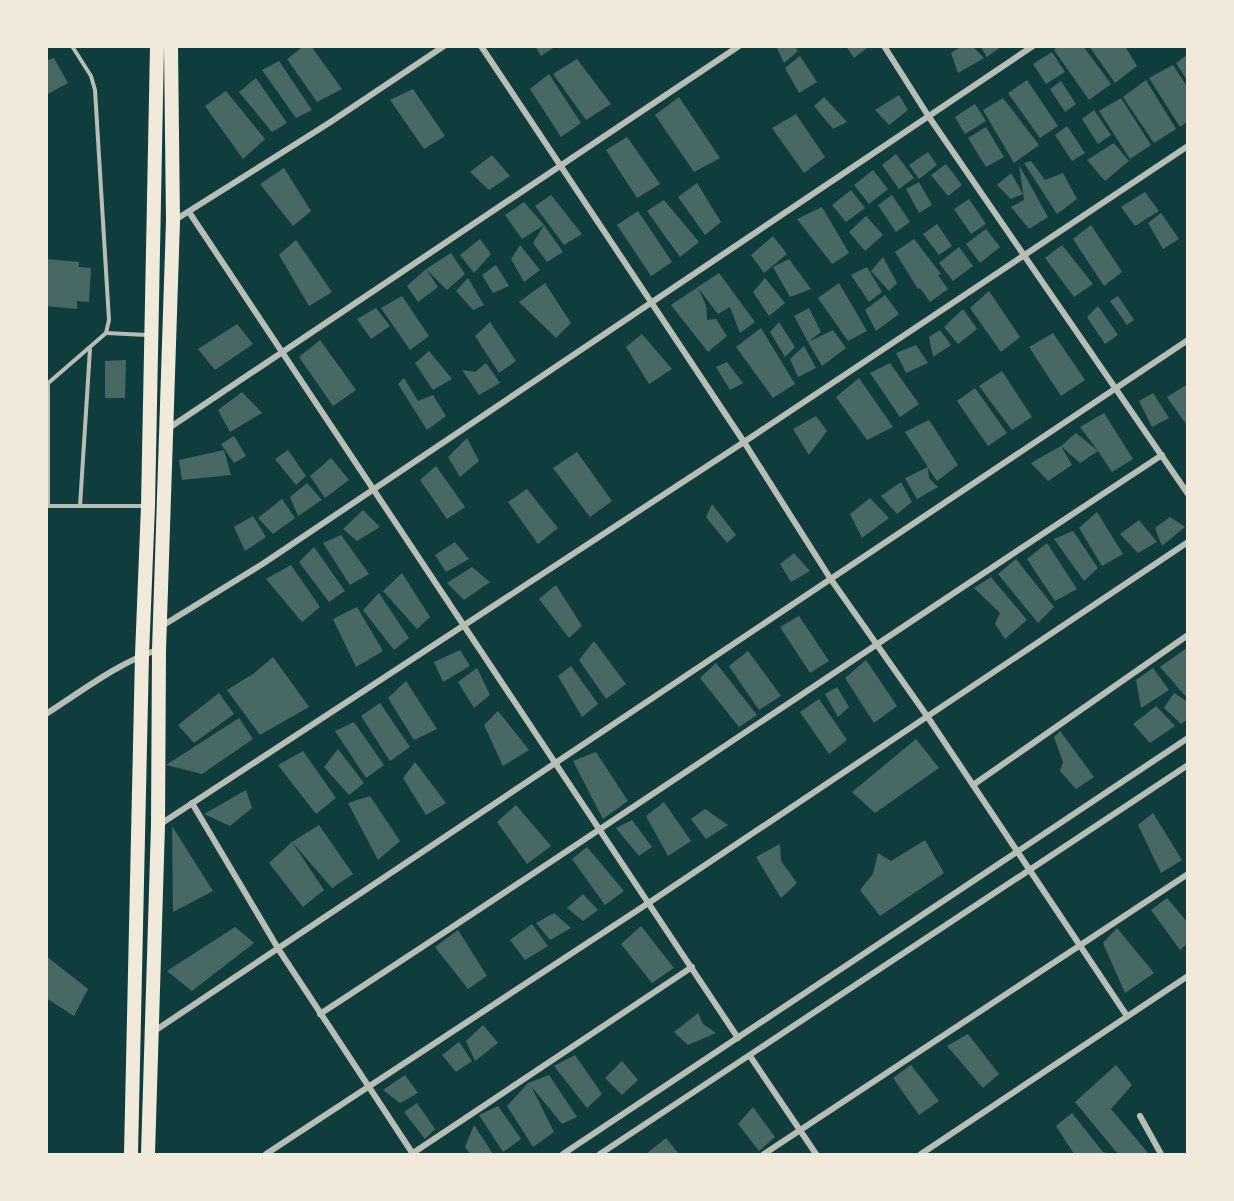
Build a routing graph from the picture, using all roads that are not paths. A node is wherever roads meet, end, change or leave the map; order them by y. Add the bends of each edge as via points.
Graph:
1 (72, 46) edge
2 (157, 46) edge
3 (171, 46) edge
4 (444, 46) edge
5 (481, 46) edge
6 (739, 46) edge
7 (884, 46) edge
8 (1033, 46) edge
9 (929, 117) junction
10 (1188, 146) edge
11 (559, 167) junction
12 (189, 212) junction
13 (172, 221) junction
14 (1024, 255) junction
15 (651, 304) junction
16 (106, 333) junction
17 (150, 335) junction
18 (169, 335) junction
19 (1188, 340) edge
20 (90, 349) junction
21 (281, 354) junction
22 (47, 384) edge
23 (1114, 388) junction
24 (166, 430) junction
25 (744, 442) junction
26 (1162, 455) junction
27 (372, 490) junction
28 (1188, 494) edge
29 (47, 506) edge
30 (81, 506) junction
31 (148, 506) junction
32 (1188, 542) edge
33 (830, 578) junction
34 (464, 626) junction
35 (160, 628) junction
36 (1188, 635) edge
37 (876, 644) junction
38 (159, 650) junction
39 (142, 655) junction
40 (46, 714) edge
41 (927, 716) junction
42 (1188, 738) edge
43 (555, 761) junction
44 (1188, 765) edge
45 (973, 785) junction
46 (192, 803) junction
47 (158, 825) junction
48 (602, 831) junction
49 (1017, 850) junction
50 (1029, 869) junction
51 (1188, 874) edge
52 (650, 902) junction
53 (1081, 946) junction
54 (279, 950) junction
55 (692, 967) junction
56 (1188, 976) edge
57 (320, 1014) junction
58 (1127, 1016) junction
59 (152, 1033) junction
60 (738, 1038) junction
61 (750, 1056) junction
62 (370, 1086) junction
63 (1140, 1116) dead end
64 (800, 1131) junction
65 (413, 1154) edge
66 (131, 1155) edge
67 (148, 1155) edge
68 (266, 1155) edge
69 (563, 1155) edge
70 (600, 1155) edge
71 (764, 1155) edge
72 (816, 1155) edge
73 (921, 1155) edge
74 (1161, 1155) edge

1 - 16 lane via 91,76 94,90 109,320
2 - 17 highway
3 - 13 highway
4 - 12 street
5 - 11 street
6 - 11 street
7 - 9 street
8 - 9 street
9 - 14 street
9 - 15 street
10 - 14 street
11 - 15 street
11 - 21 street
12 - 13 street
12 - 21 street
13 - 18 highway
14 - 23 street
14 - 25 street
15 - 25 street
15 - 27 street
16 - 17 lane
16 - 20 lane
17 - 18 highway
17 - 31 highway
18 - 24 highway
19 - 23 street
20 - 22 lane
20 - 30 lane
21 - 24 street
21 - 27 street
22 - 29 lane
23 - 26 street
23 - 33 street
24 - 35 highway
25 - 33 street
25 - 34 street
26 - 28 street
26 - 37 street
27 - 34 street
27 - 35 street
29 - 30 lane
30 - 31 lane
31 - 39 highway
32 - 41 street
33 - 37 street
33 - 43 street
34 - 43 street
34 - 46 street
35 - 38 highway
36 - 45 street
37 - 41 street
37 - 48 street
38 - 39 street
38 - 47 highway
39 - 40 street
39 - 66 highway
41 - 45 street
41 - 52 street
42 - 49 street
43 - 48 street
43 - 54 street
44 - 50 street
45 - 49 street
46 - 47 street
46 - 54 street
47 - 59 highway
48 - 52 street
48 - 57 street
49 - 50 street
49 - 60 street
50 - 53 street
50 - 61 street
51 - 53 street
52 - 55 street
52 - 62 street
53 - 58 street
53 - 64 street
54 - 57 street
54 - 59 street
55 - 60 street
55 - 65 street
56 - 58 street
57 - 62 street
58 - 73 street
59 - 67 highway
60 - 69 street
61 - 64 street
61 - 70 street
62 - 65 street
62 - 68 street
63 - 74 street
64 - 71 street
64 - 72 street

